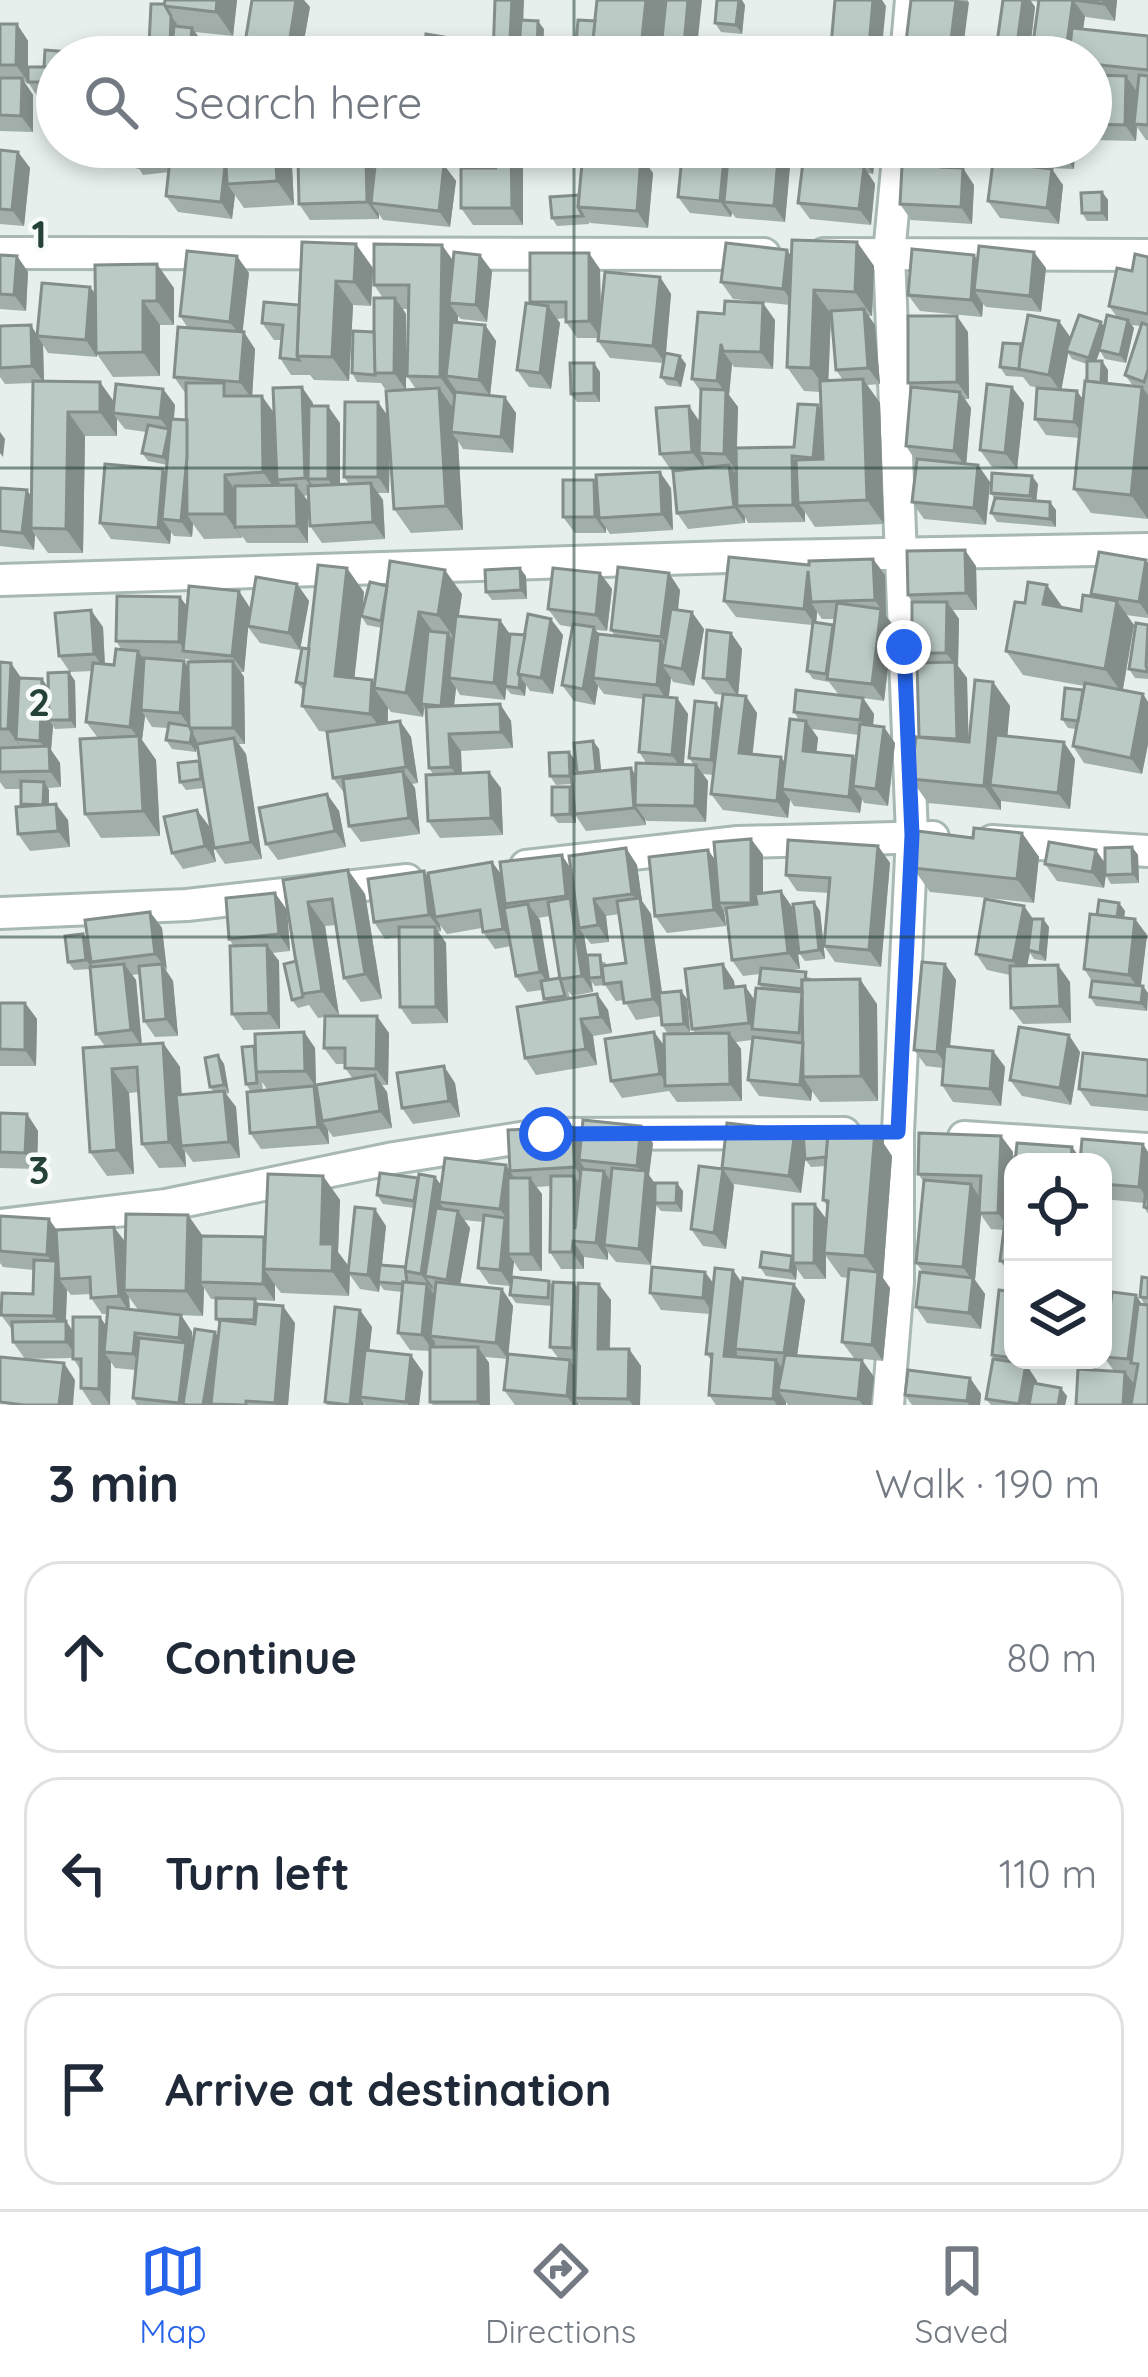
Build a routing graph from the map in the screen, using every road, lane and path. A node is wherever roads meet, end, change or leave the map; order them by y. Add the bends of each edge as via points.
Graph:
1 (911, 0) edge
2 (908, 36) edge
3 (896, 168) edge
4 (0, 253) edge
5 (889, 254) junction
6 (1148, 255) edge
7 (1148, 549) edge
8 (900, 553) junction
9 (0, 580) edge
10 (912, 835) junction
11 (1148, 851) edge
12 (486, 871) edge
13 (440, 876) edge
14 (0, 913) edge
15 (921, 1134) junction
16 (1148, 1149) edge
17 (0, 1225) edge
18 (888, 1405) edge

1 - 2 street
3 - 5 street
4 - 5 street
5 - 6 street
5 - 8 street
7 - 8 street
8 - 9 street
8 - 10 street
10 - 11 street
10 - 12 street via 738,842
10 - 15 street
13 - 14 street via 188,905
15 - 16 street
15 - 17 street via 546,1134 166,1205
15 - 18 street

